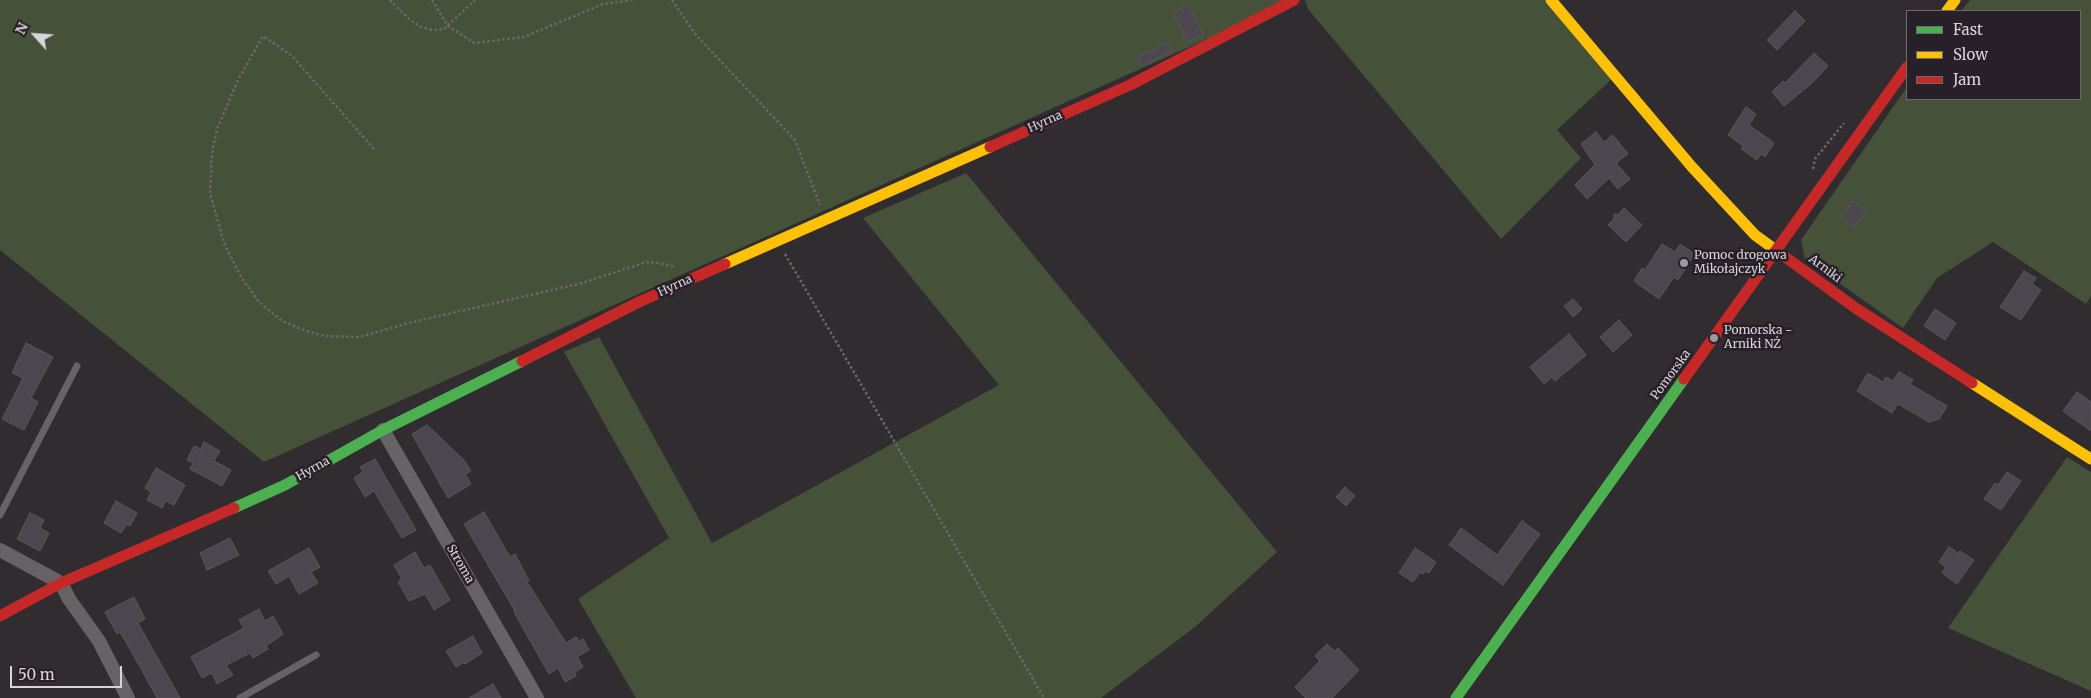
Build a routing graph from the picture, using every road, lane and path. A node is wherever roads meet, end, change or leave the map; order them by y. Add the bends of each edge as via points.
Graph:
1 (390, 0) edge
2 (432, 0) edge
3 (475, 0) edge
4 (633, 0) edge
5 (672, 0) edge
6 (1294, 0) edge
7 (1551, 0) edge
8 (448, 26) junction
9 (1906, 68) edge
10 (1850, 120) dead end
11 (374, 149) dead end
12 (1816, 175) dead end
13 (825, 221) junction
14 (778, 241) junction
15 (1776, 251) junction
16 (679, 268) dead end
17 (77, 366) dead end
18 (383, 430) junction
19 (2091, 459) edge
20 (0, 515) edge
21 (0, 550) edge
22 (61, 583) junction
23 (0, 616) edge
24 (316, 655) dead end
25 (128, 698) edge
26 (240, 698) edge
27 (537, 698) edge
28 (1044, 698) edge
29 (1456, 698) edge

1 - 8 path via 421,27 433,30
2 - 8 path
3 - 8 path
4 - 8 path via 603,4 524,37 474,43
5 - 13 path via 696,35 796,140
6 - 13 street, Hyrna via 1130,85
7 - 15 street, Arniki via 1692,167 1750,230
9 - 15 street, Pomorska
10 - 12 path via 1815,159 1813,169
11 - 16 path via 291,55 263,36 238,80 217,129 210,194 224,243 240,277 259,302 282,321 325,336 359,336 582,283 647,262
13 - 14 street, Hyrna
14 - 18 street, Hyrna via 639,302
14 - 28 path
15 - 19 street, Arniki via 1857,310
15 - 29 street, Pomorska
17 - 20 lane
18 - 22 street, Hyrna via 285,485
18 - 27 street, Stroma
21 - 22 street
22 - 23 street, Hyrna
22 - 25 street via 99,641
24 - 26 lane

